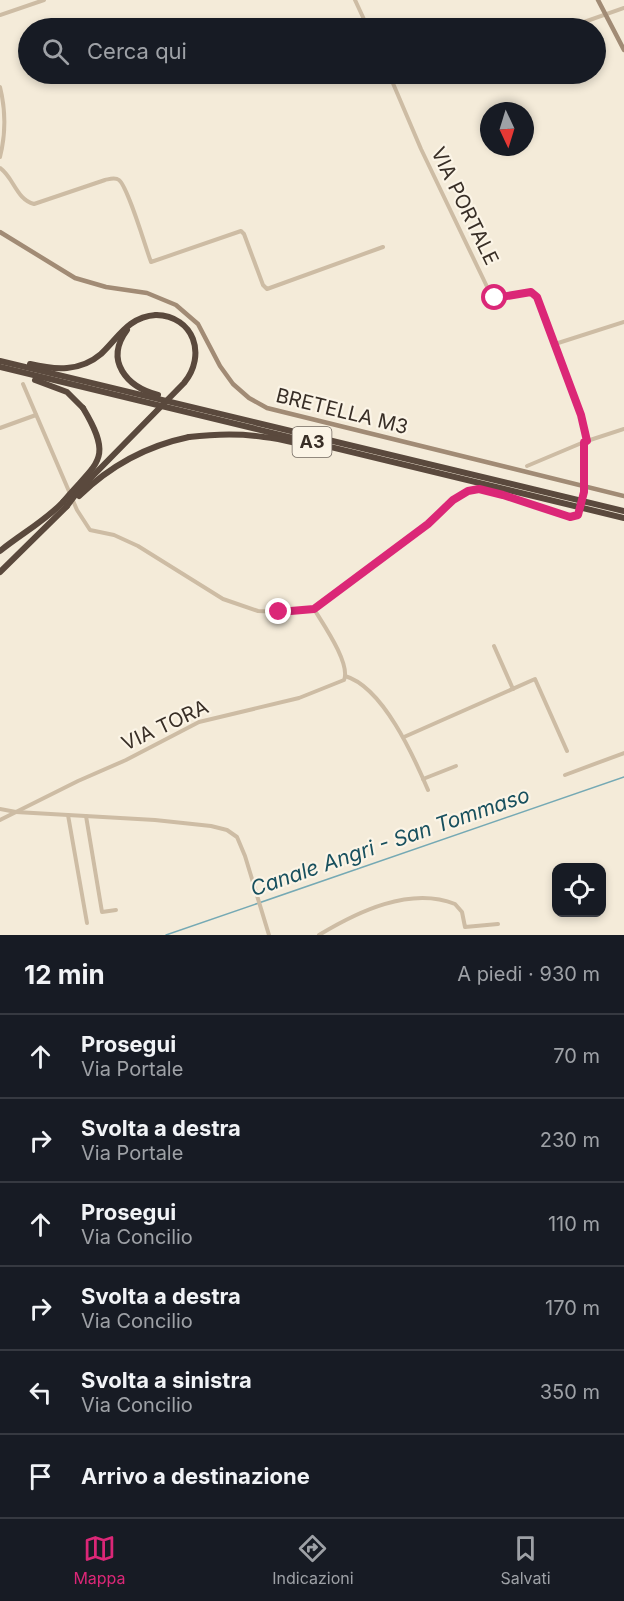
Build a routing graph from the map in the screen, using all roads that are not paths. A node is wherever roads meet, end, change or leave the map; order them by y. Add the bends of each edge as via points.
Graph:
1 (44, 0) edge
2 (355, 0) edge
3 (598, 0) edge
4 (624, 8) edge
5 (0, 15) edge
6 (606, 15) junction
7 (363, 18) edge
8 (597, 18) edge
9 (624, 50) edge
10 (392, 84) edge
11 (0, 87) edge
12 (0, 157) edge
13 (0, 168) edge
14 (1, 234) edge
15 (383, 247) dead end
16 (132, 322) junction
17 (624, 322) edge
18 (555, 344) junction
19 (0, 360) edge
20 (0, 369) edge
21 (23, 384) dead end
22 (215, 413) junction
23 (36, 415) junction
24 (0, 428) edge
25 (624, 429) edge
26 (586, 441) junction
27 (363, 454) junction
28 (527, 466) dead end
29 (624, 496) edge
30 (65, 504) junction
31 (624, 512) edge
32 (624, 518) edge
33 (0, 553) edge
34 (0, 572) edge
35 (314, 609) junction
36 (494, 646) dead end
37 (345, 676) junction
38 (513, 688) junction
39 (404, 737) junction
40 (567, 751) dead end
41 (624, 753) edge
42 (456, 766) dead end
43 (565, 775) dead end
44 (423, 779) junction
45 (428, 790) dead end
46 (0, 809) edge
47 (16, 812) junction
48 (68, 816) junction
49 (86, 816) junction
50 (0, 820) edge
51 (116, 910) dead end
52 (87, 923) dead end
53 (498, 924) dead end
54 (269, 935) edge
55 (319, 935) edge

1 - 5 street
2 - 7 street
3 - 6 street
4 - 6 street
6 - 8 street
6 - 9 street
10 - 18 street, VIA PORTALE via 491,295 500,298 534,293
11 - 12 street via 5,119
13 - 15 street via 22,199 34,204 105,180 119,180 151,262 241,231 267,289
14 - 29 street, BRETELLA M3 via 75,278 147,293 177,305 198,324 233,384 267,408
16 - 19 highway, A3 via 102,353 81,366 50,368
16 - 22 highway, A3 via 123,335 118,354 127,380 149,393
16 - 30 highway, A3, bridge via 156,315 178,321 190,332 196,362 184,383
17 - 18 street
18 - 26 street, VIA PORTALE via 581,415
19 - 22 highway, A3
20 - 27 highway, A3
20 - 30 highway, A3, bridge via 58,387 74,397 98,434 99,458
21 - 23 street
22 - 31 highway, A3
23 - 24 street
23 - 35 street via 77,510 90,530 138,546 235,604 268,612
25 - 26 street
26 - 28 street
26 - 35 street, VIA PORTALE, bridge via 584,492 577,516 479,489 468,491
27 - 30 highway, A3, bridge via 255,436 189,437 132,456
27 - 32 highway, A3
30 - 33 highway, A3
30 - 34 highway, A3
35 - 37 street via 344,663
36 - 38 street
37 - 39 street via 369,692
37 - 47 street, VIA TORA via 344,680 299,698 199,722
38 - 39 street
38 - 40 street via 535,679
39 - 44 street
41 - 43 street
42 - 44 street
44 - 45 street
46 - 47 street
47 - 48 street
47 - 50 street, VIA TORA
48 - 49 street
48 - 52 street
49 - 51 street via 102,912
49 - 54 street via 227,830 237,837 245,856
53 - 55 street via 465,927 462,912 455,904 412,899 359,913

